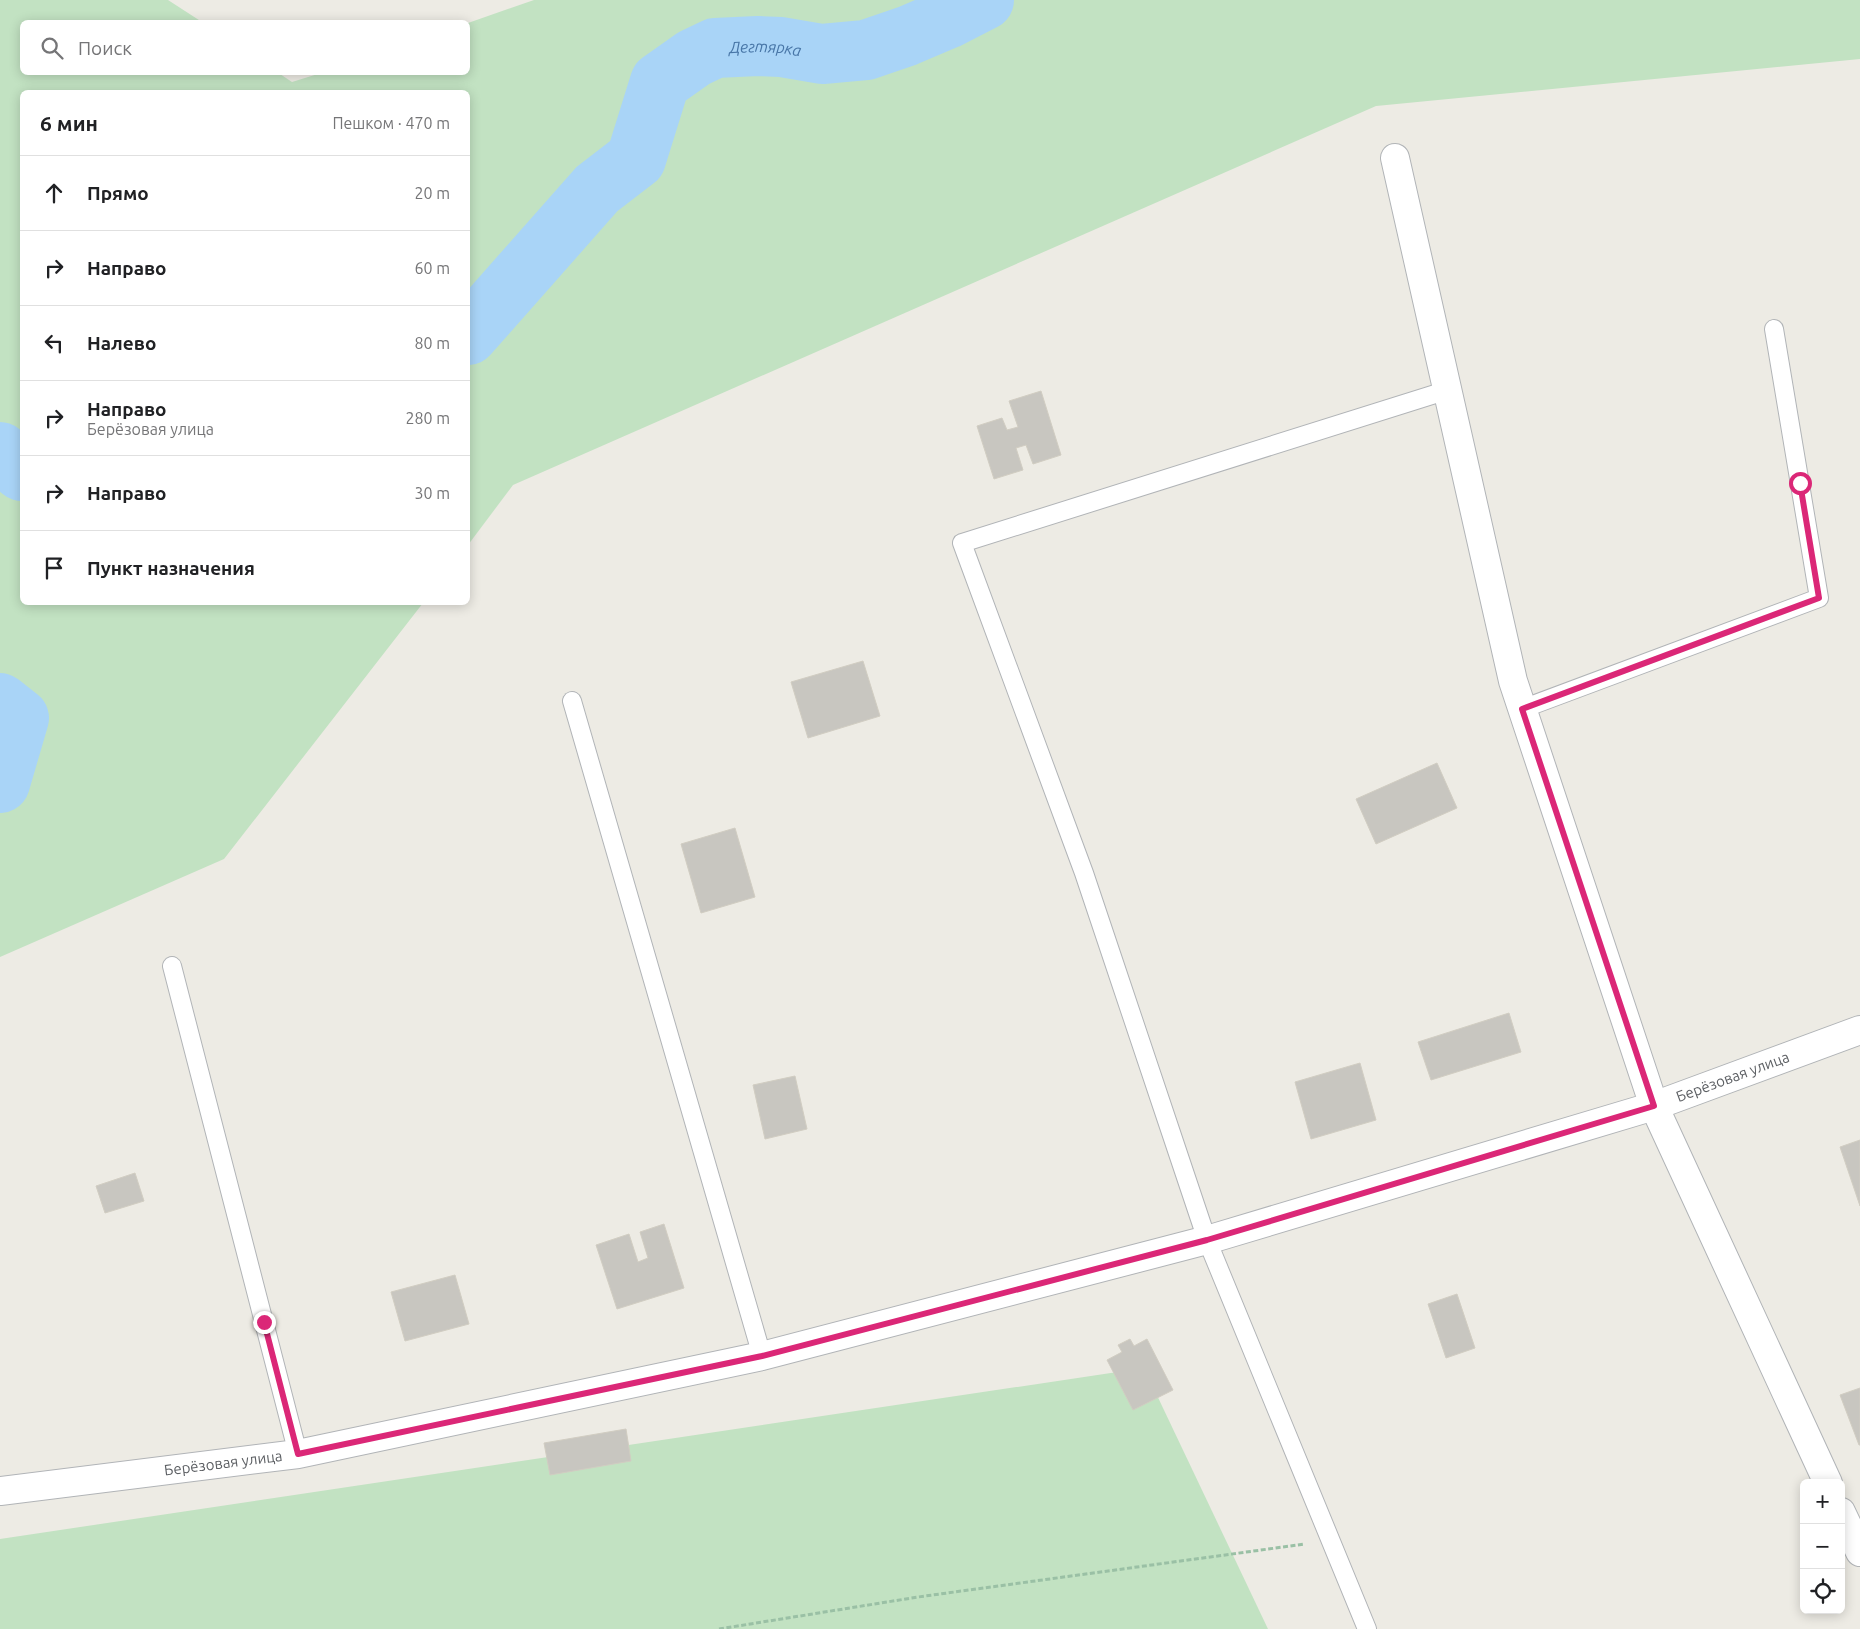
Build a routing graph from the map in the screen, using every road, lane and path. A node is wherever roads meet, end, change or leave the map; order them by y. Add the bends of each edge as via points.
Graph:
1 (1395, 158) dead end
2 (1774, 329) dead end
3 (1448, 390) junction
4 (572, 700) dead end
5 (1522, 709) junction
6 (172, 966) dead end
7 (1860, 1030) edge
8 (1654, 1106) junction
9 (1207, 1240) junction
10 (762, 1356) junction
11 (298, 1454) junction
12 (1826, 1479) edge
13 (0, 1491) edge
14 (1845, 1520) edge
15 (1331, 1540) junction
16 (1859, 1548) edge
17 (719, 1629) edge
18 (1367, 1629) edge

1 - 3 street
2 - 5 lane via 1819,598
3 - 5 street
3 - 9 lane via 962,543 1084,873
4 - 10 lane
5 - 8 street
6 - 11 lane
7 - 8 street, Берёзовая улица
8 - 9 street, Берёзовая улица
8 - 12 street
9 - 10 street, Берёзовая улица
9 - 15 lane
10 - 11 street, Берёзовая улица
11 - 13 street, Берёзовая улица
14 - 16 street
15 - 17 path via 918,1597
15 - 18 lane

